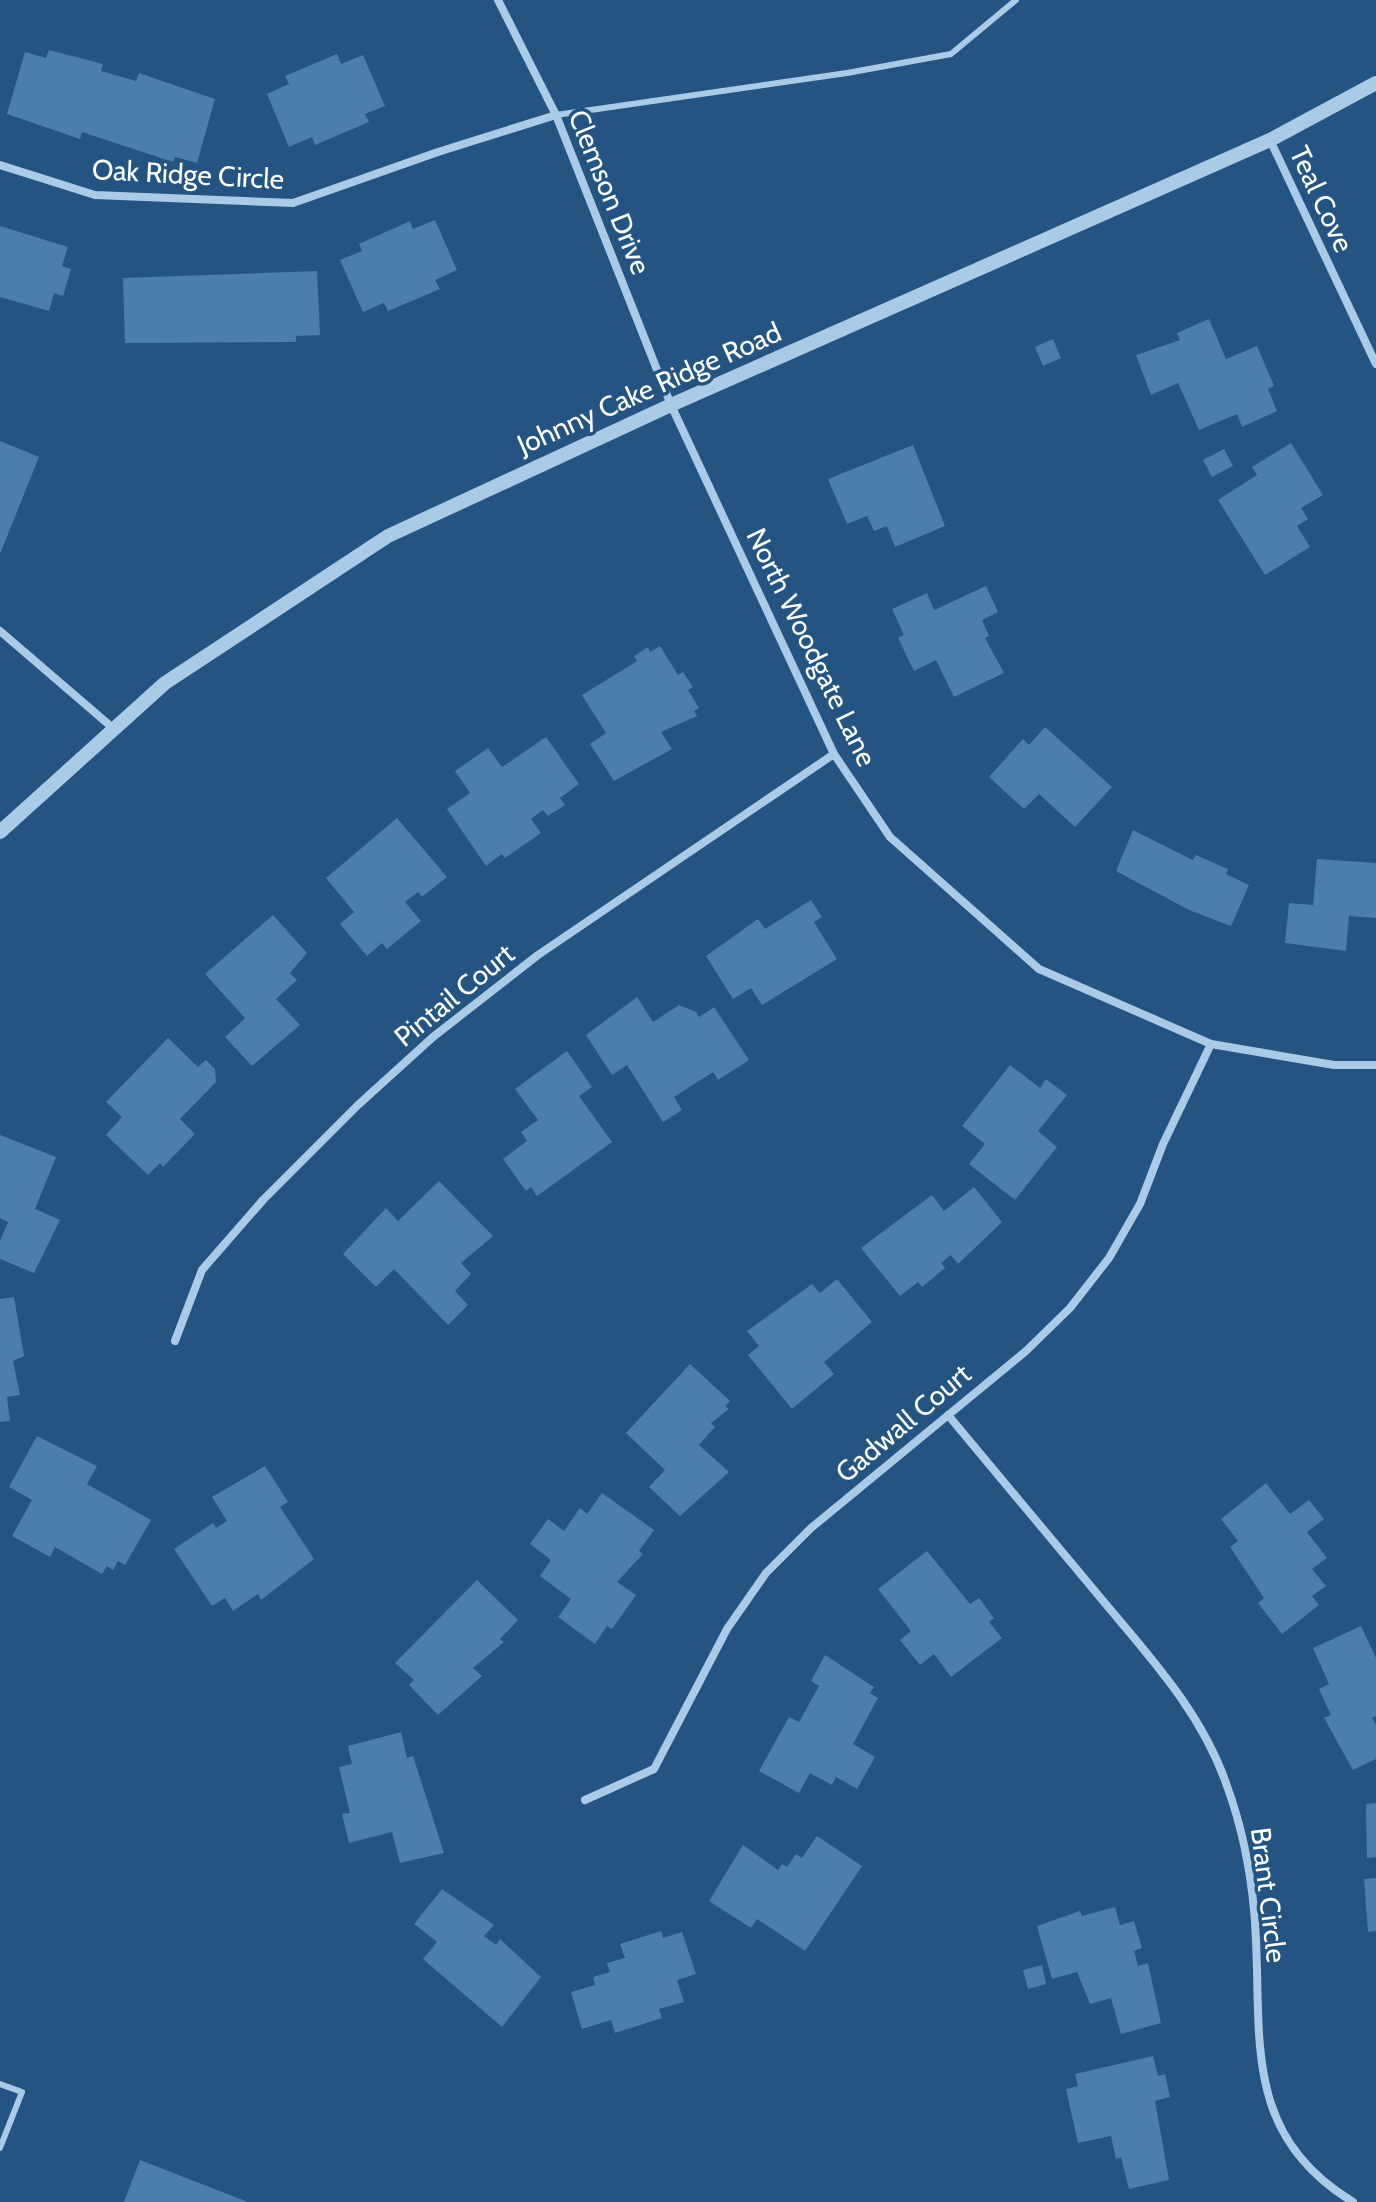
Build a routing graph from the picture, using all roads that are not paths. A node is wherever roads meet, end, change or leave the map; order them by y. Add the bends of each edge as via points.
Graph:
1 (498, 0) edge
2 (1016, 0) edge
3 (1376, 83) edge
4 (556, 115) junction
5 (1270, 140) junction
6 (0, 165) edge
7 (1376, 364) edge
8 (671, 405) junction
9 (0, 631) edge
10 (114, 729) junction
11 (834, 754) junction
12 (0, 832) edge
13 (1211, 1044) junction
14 (1376, 1065) edge
15 (175, 1341) dead end
16 (948, 1415) junction
17 (585, 1800) dead end
18 (0, 2084) edge
19 (0, 2148) edge
20 (1353, 2202) edge

1 - 4 street, Clemson Drive
2 - 4 lane via 951,54
3 - 5 street, Johnny Cake Ridge Road
4 - 6 street, Oak Ridge Circle via 293,203 95,195
4 - 8 street, Clemson Drive
5 - 7 street, Teal Cove
5 - 8 street, Johnny Cake Ridge Road
8 - 10 street, Johnny Cake Ridge Road via 388,536 165,683
8 - 11 street, North Woodgate Lane
9 - 10 street
10 - 12 street, Johnny Cake Ridge Road
11 - 13 street, North Woodgate Lane via 890,837 1039,969
11 - 15 street, Pintail Court via 538,955 423,1047 263,1200 202,1270
13 - 14 street, North Woodgate Lane via 1334,1065
13 - 16 street, Gadwall Court via 1140,1204 1109,1258 1070,1308 1026,1351
16 - 17 street, Gadwall Court via 811,1528 766,1573 727,1629 654,1769
16 - 20 street, Brant Circle via 1200,1726 1245,1843 1254,1911 1260,2055 1271,2105 1293,2151 1318,2178
18 - 19 lane via 22,2092

